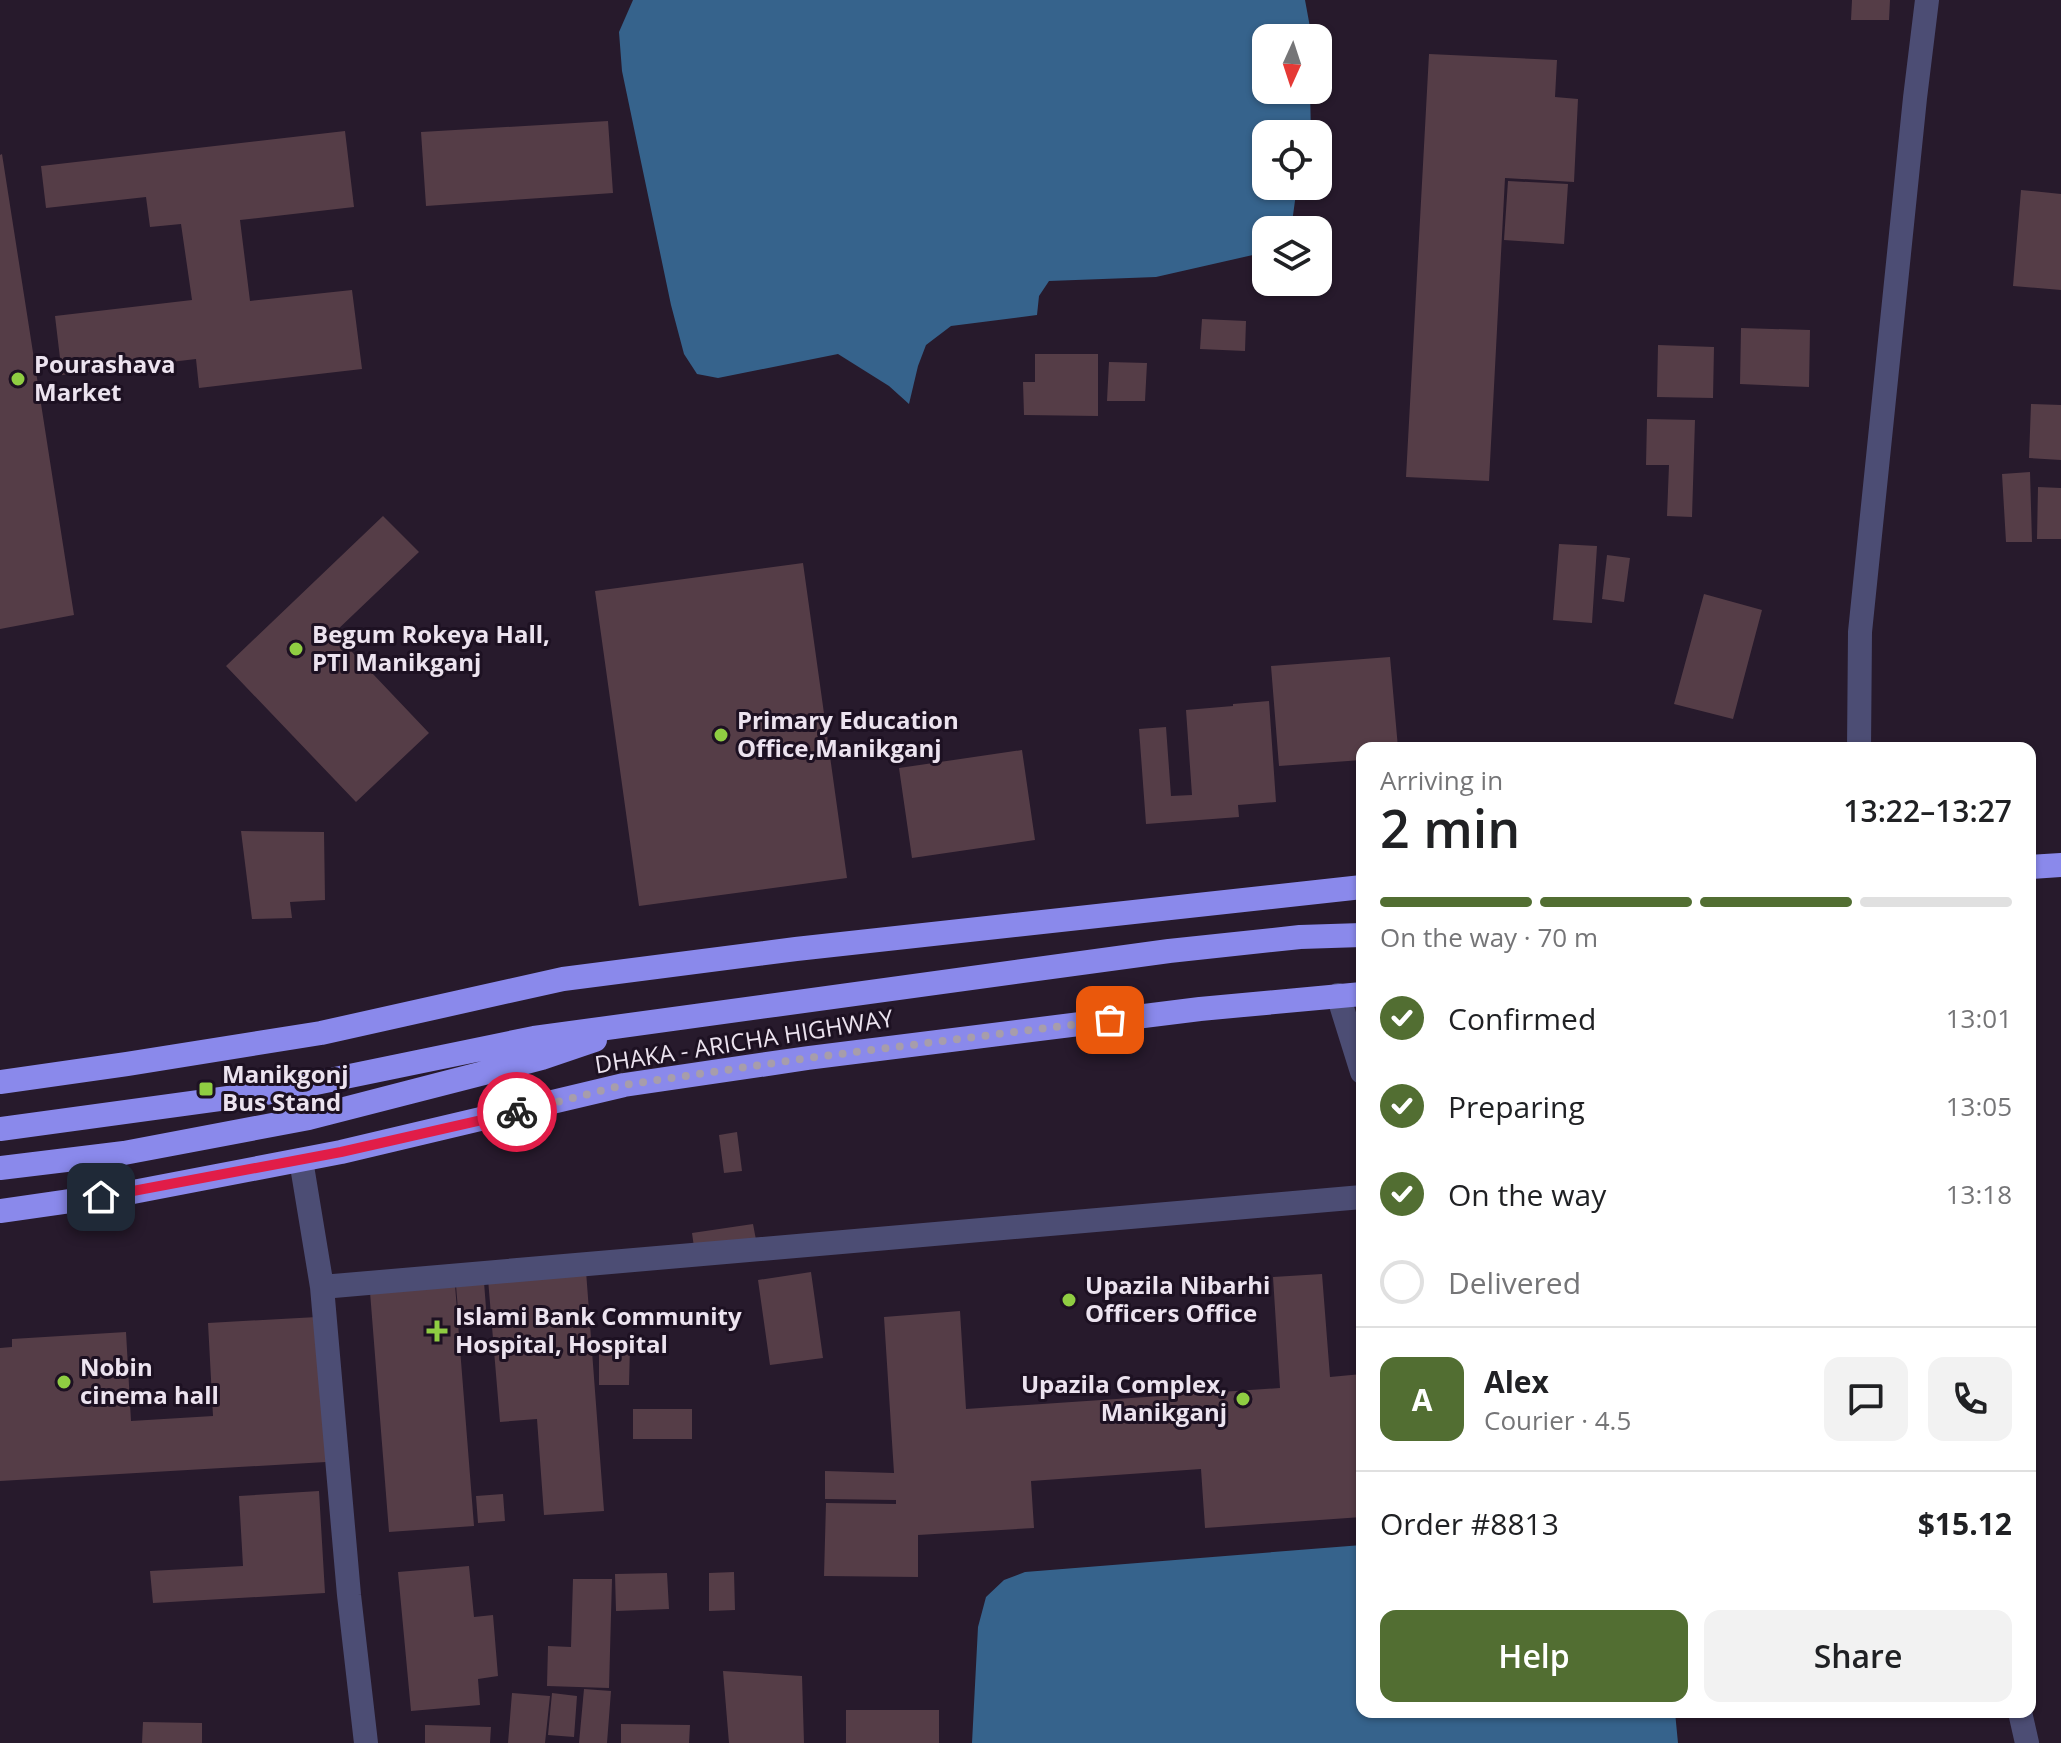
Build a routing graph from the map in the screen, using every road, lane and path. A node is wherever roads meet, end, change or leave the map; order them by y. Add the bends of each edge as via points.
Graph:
1 (1927, 0) edge
2 (1859, 742) edge
3 (2061, 865) edge
4 (2036, 867) edge
5 (1356, 888) edge
6 (1356, 935) edge
7 (1350, 994) edge
8 (650, 1022) junction
9 (1356, 1033) edge
10 (0, 1082) edge
11 (0, 1129) edge
12 (301, 1160) junction
13 (0, 1168) edge
14 (1356, 1198) edge
15 (0, 1211) edge
16 (322, 1287) junction
17 (2021, 1718) edge
18 (366, 1743) edge
19 (2027, 1743) edge

1 - 2 street via 1860,632
3 - 4 highway
5 - 10 highway via 563,979 321,1033
6 - 8 highway, DHAKA - ARICHA HIGHWAY via 1169,951
7 - 9 street
7 - 12 highway, DHAKA - ARICHA HIGHWAY via 855,1052 624,1085
8 - 11 highway, DHAKA - ARICHA HIGHWAY via 534,1038 272,1092
8 - 13 highway via 542,1058 309,1118 124,1153
12 - 15 highway, DHAKA - ARICHA HIGHWAY
12 - 16 street
14 - 16 street
16 - 18 street
17 - 19 street

